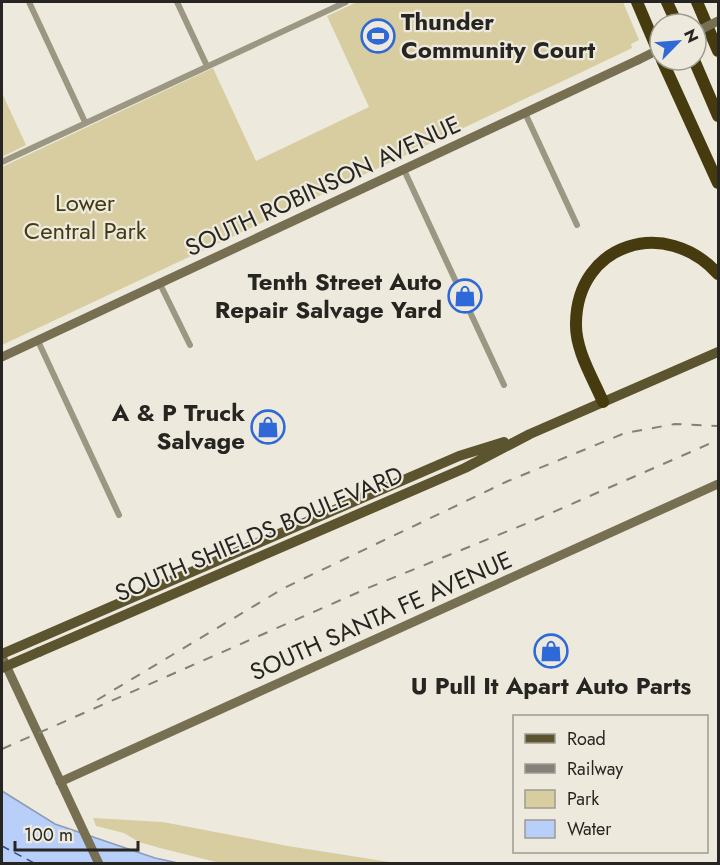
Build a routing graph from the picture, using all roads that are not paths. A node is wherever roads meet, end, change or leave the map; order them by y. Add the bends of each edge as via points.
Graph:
1 (29, 2) edge
2 (177, 2) edge
3 (326, 2) edge
4 (345, 2) edge
5 (637, 2) edge
6 (697, 2) edge
7 (329, 9) junction
8 (648, 28) edge
9 (718, 51) edge
10 (648, 55) edge
11 (207, 66) junction
12 (667, 72) edge
13 (699, 72) edge
14 (525, 113) junction
15 (718, 116) edge
16 (85, 122) junction
17 (2, 162) edge
18 (404, 170) junction
19 (718, 183) edge
20 (578, 225) dead end
21 (718, 274) edge
22 (160, 284) junction
23 (38, 341) junction
24 (190, 345) dead end
25 (718, 352) edge
26 (2, 357) edge
27 (504, 386) dead end
28 (603, 402) junction
29 (530, 434) junction
30 (718, 484) edge
31 (119, 515) dead end
32 (2, 656) edge
33 (2, 668) edge
34 (62, 787) junction
35 (99, 864) edge

1 - 16 street
2 - 11 street
3 - 7 street
4 - 7 street
5 - 8 highway
6 - 9 highway
7 - 11 street
10 - 14 street, SOUTH ROBINSON AVENUE, bridge
11 - 16 street
12 - 19 highway
13 - 15 highway
14 - 18 street, SOUTH ROBINSON AVENUE
14 - 20 street
16 - 17 street
18 - 22 street, SOUTH ROBINSON AVENUE
18 - 27 street
21 - 28 highway via 690,250 662,242 622,249 598,267 583,288 576,323 580,346
22 - 23 street, SOUTH ROBINSON AVENUE
22 - 24 street
23 - 26 street, SOUTH ROBINSON AVENUE
23 - 31 street
25 - 28 main road, SOUTH SHIELDS BOULEVARD
28 - 29 main road, SOUTH SHIELDS BOULEVARD
29 - 32 main road, SOUTH SHIELDS BOULEVARD via 459,456
29 - 33 main road, SOUTH SHIELDS BOULEVARD, bridge via 465,468
30 - 34 street, SOUTH SANTA FE AVENUE
32 - 34 street
34 - 35 street

